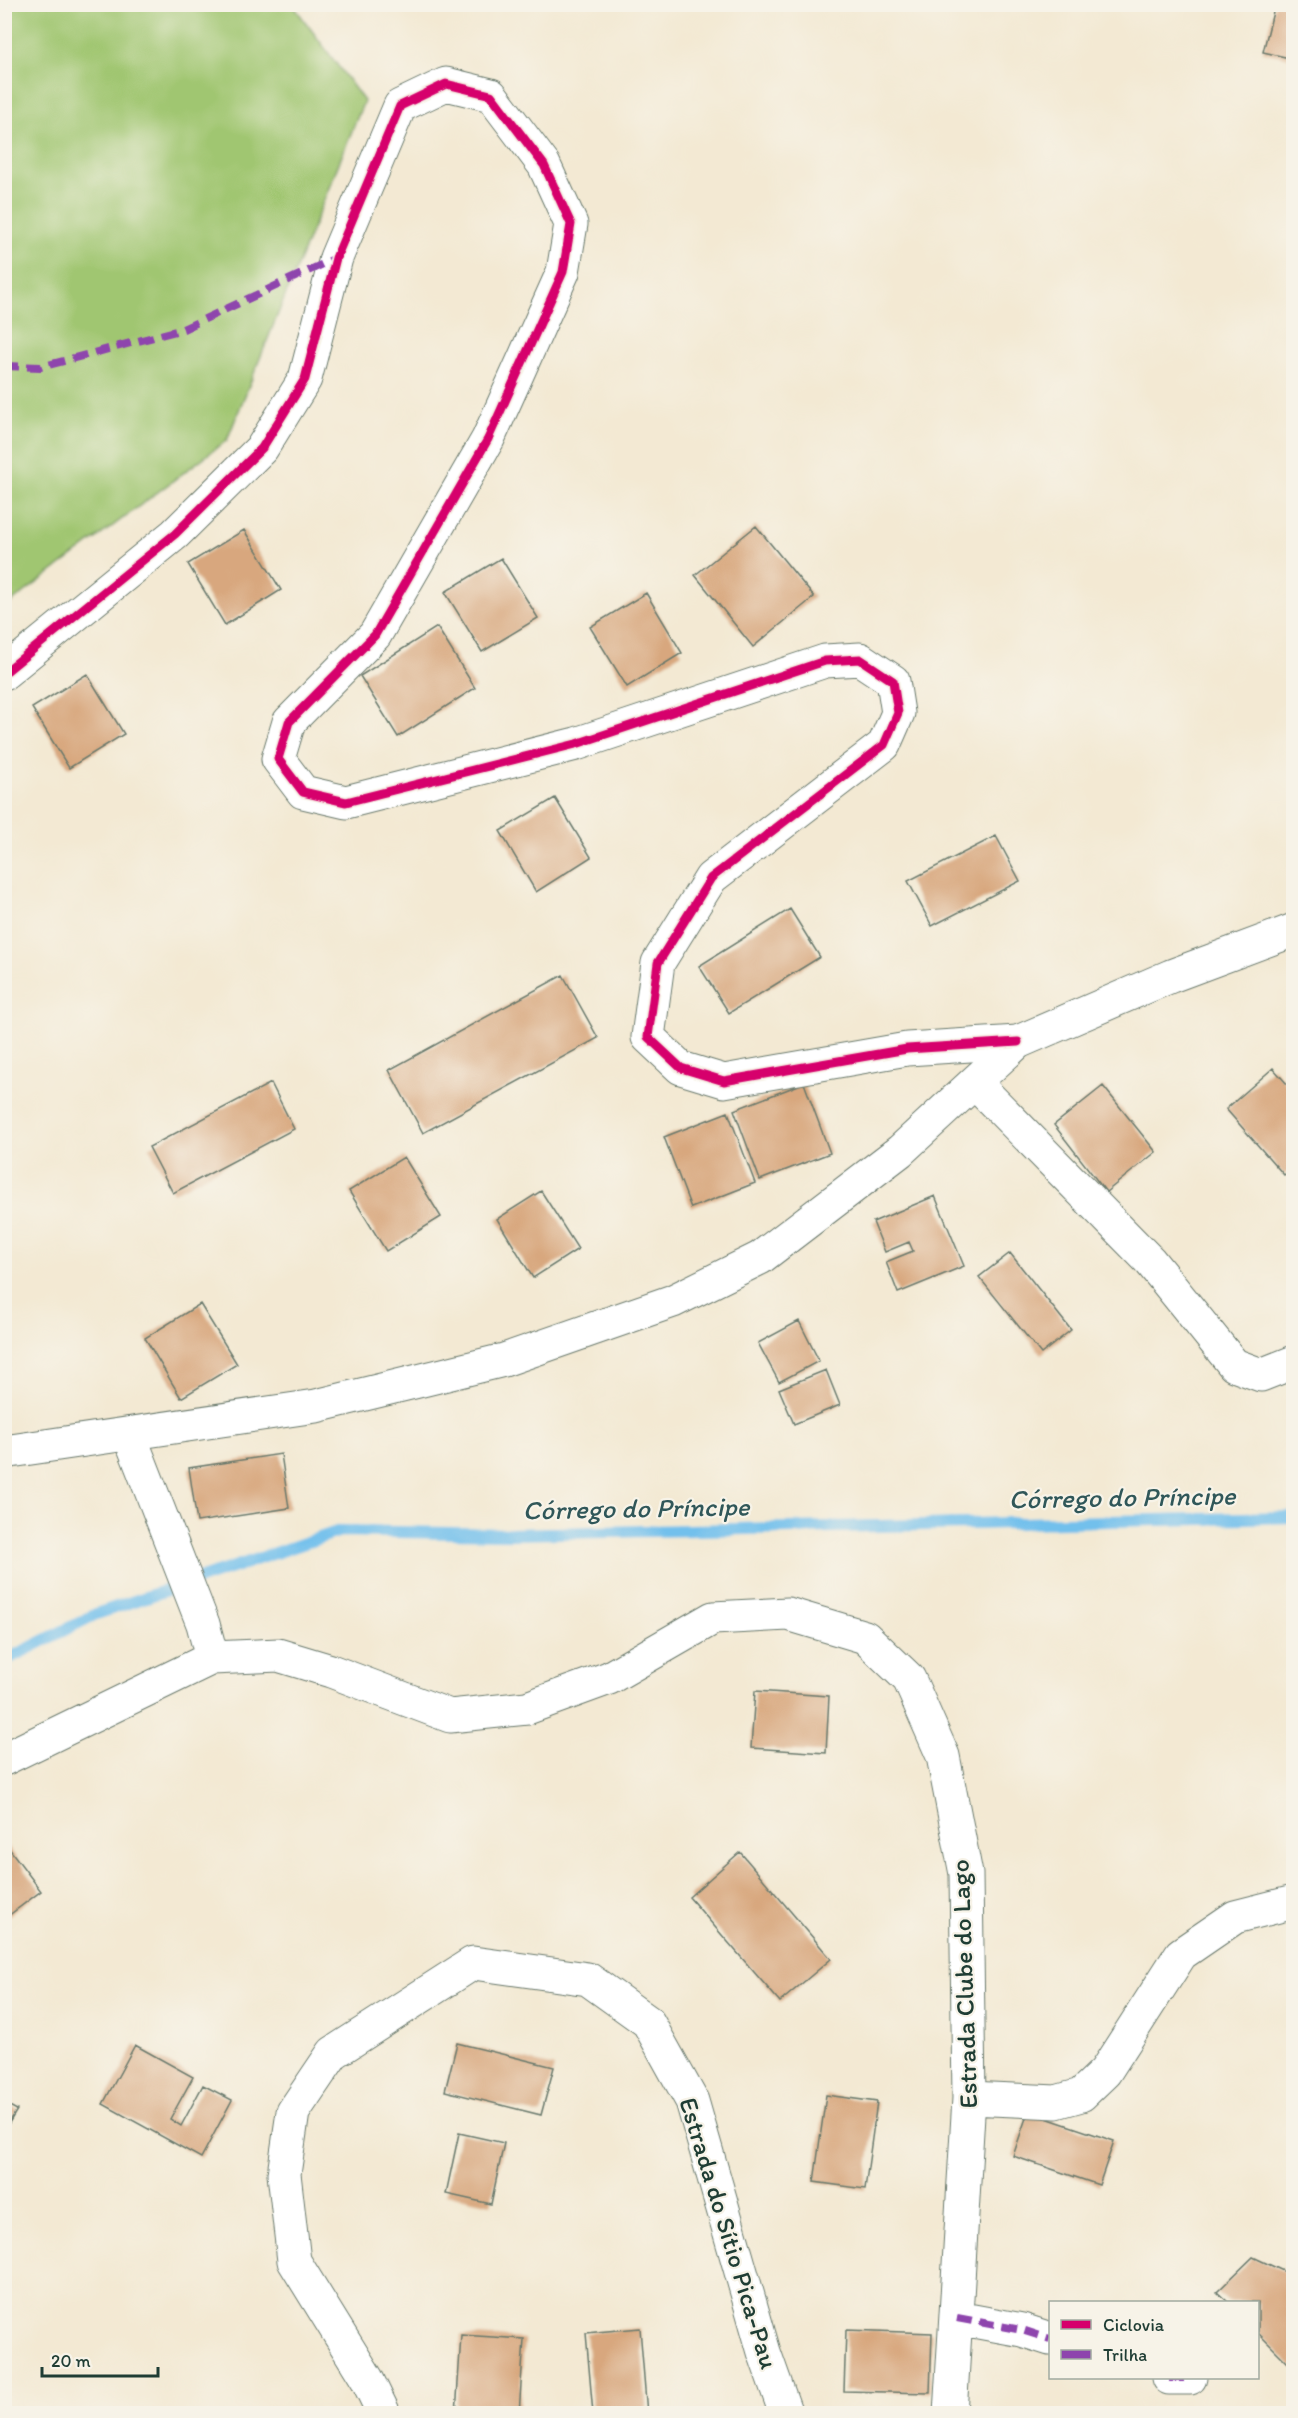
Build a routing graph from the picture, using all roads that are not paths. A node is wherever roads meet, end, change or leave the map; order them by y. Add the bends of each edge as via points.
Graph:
1 (4, 673) edge
2 (1293, 930) edge
3 (1018, 1042) junction
4 (976, 1084) junction
5 (1293, 1362) edge
6 (129, 1434) junction
7 (4, 1452) edge
8 (212, 1658) junction
9 (4, 1759) edge
10 (1293, 1902) edge
11 (969, 2098) junction
12 (957, 2318) junction
13 (1049, 2339) edge
14 (384, 2414) edge
15 (786, 2414) edge
16 (950, 2414) edge

1 - 3 street via 175,534 262,448 305,379 336,258 400,106 446,84 491,95 544,165 572,224 563,272 488,439 375,635 289,722 278,759 303,792 346,802 576,744 825,661 860,659 894,681 898,713 884,745 711,878 658,963 648,1037 681,1068 724,1081 907,1049
2 - 3 street via 1171,976
3 - 4 street
4 - 5 street via 1150,1261 1234,1365 1261,1375
4 - 6 street via 900,1151 760,1258 673,1301 504,1360 338,1401
6 - 7 street
6 - 8 street
8 - 9 street, Estrada Clube do Lago
8 - 11 street, Estrada Clube do Lago via 278,1655 450,1716 527,1708 598,1682 713,1618 788,1614 865,1636 909,1679 943,1756 966,1874
10 - 11 street via 1236,1917 1181,1954 1105,2072 1081,2095 1056,2102
11 - 12 street, Estrada Clube do Lago
12 - 13 street
12 - 16 street, Estrada Clube do Lago
14 - 15 street, Estrada do Sítio Pica-Pau via 294,2260 284,2174 293,2112 333,2053 473,1963 588,1979 648,2022 692,2101 764,2352

